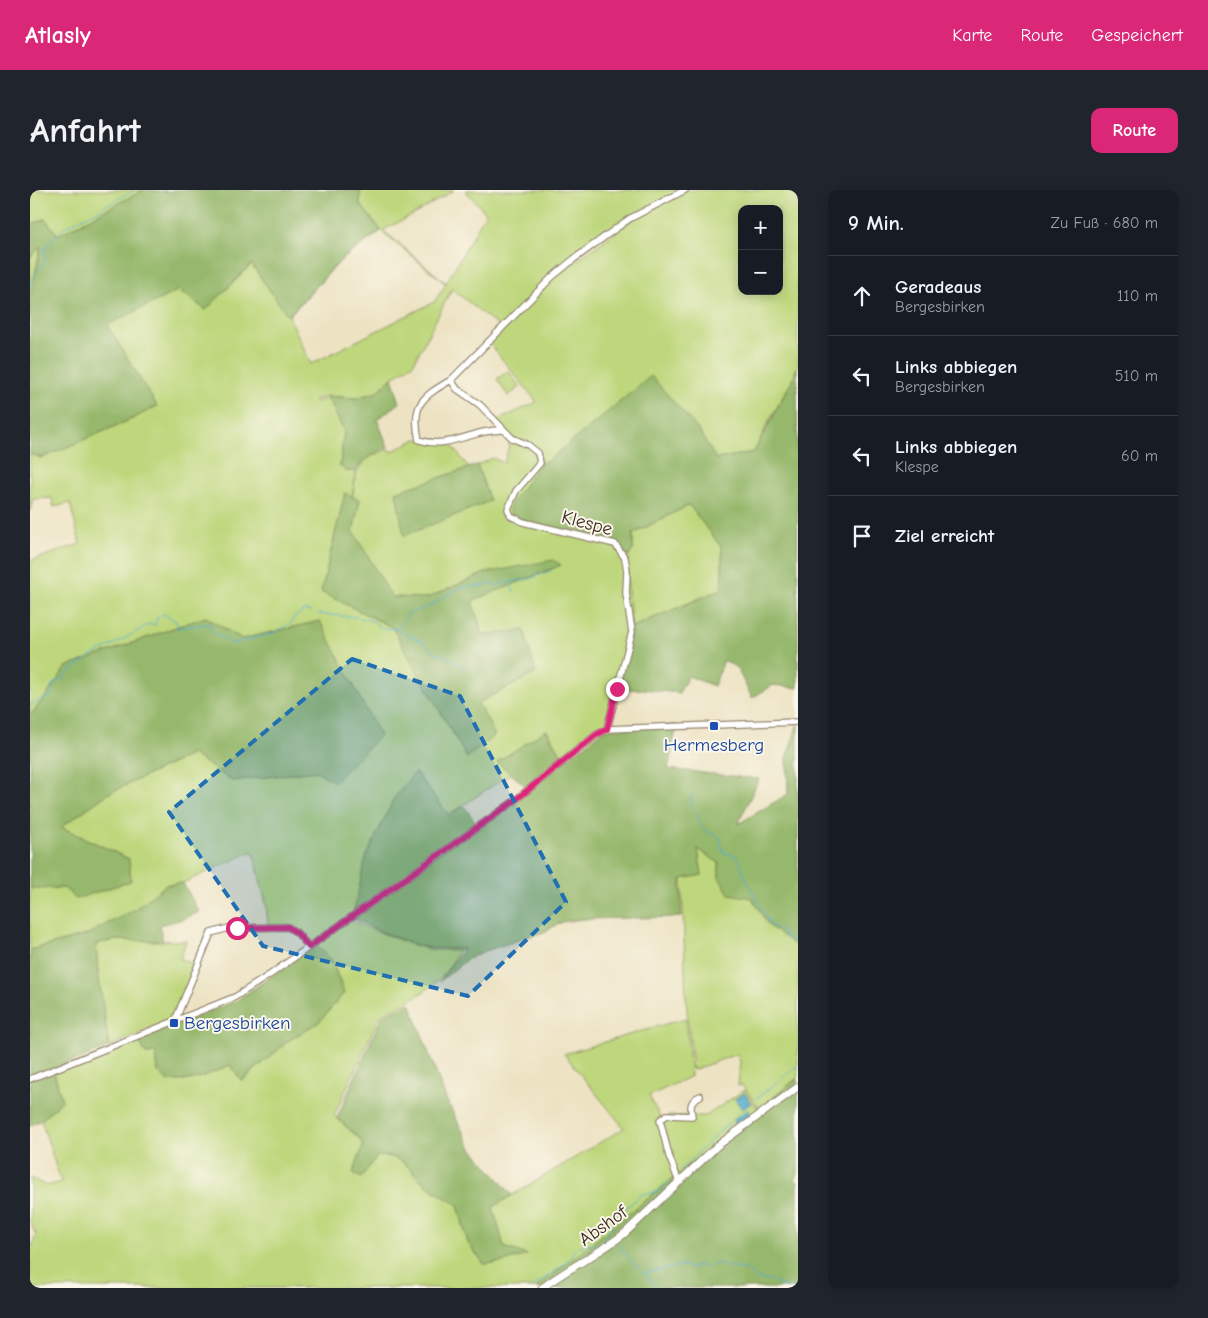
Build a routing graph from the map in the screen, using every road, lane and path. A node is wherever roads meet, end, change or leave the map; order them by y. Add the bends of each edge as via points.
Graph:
1 (685, 190) edge
2 (451, 380) junction
3 (503, 430) junction
4 (798, 722) edge
5 (607, 729) junction
6 (309, 947) junction
7 (175, 1021) junction
8 (30, 1079) edge
9 (798, 1087) edge
10 (700, 1096) dead end
11 (679, 1182) junction
12 (542, 1288) edge

1 - 2 street via 628,219 574,258
2 - 3 street, Klespe
2 - 3 street via 429,393 416,411 419,440 430,444 449,442 473,434
3 - 5 street, Klespe via 538,453 540,463 511,500 508,509 511,516 523,522 615,544 625,558 632,632
4 - 5 street
5 - 6 street via 513,802
6 - 7 street via 235,997
6 - 7 street via 288,927 229,928 211,933
7 - 8 street
9 - 11 street, Abshof via 716,1146
10 - 11 street via 690,1104 692,1116 667,1115 660,1120
11 - 12 street, Abshof via 625,1233

